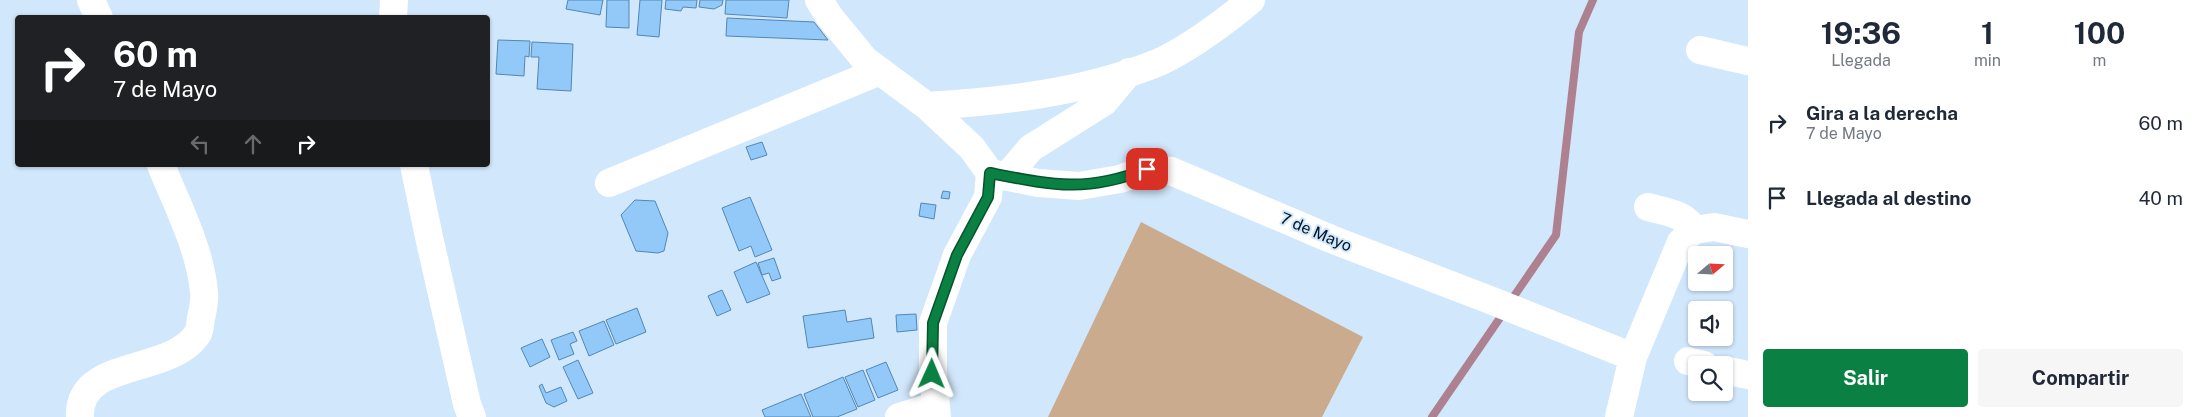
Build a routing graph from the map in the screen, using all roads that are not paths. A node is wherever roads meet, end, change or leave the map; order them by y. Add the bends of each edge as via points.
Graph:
1 (91, 0) edge
2 (394, 0) edge
3 (820, 0) edge
4 (1251, 0) edge
5 (98, 15) edge
6 (394, 15) edge
7 (1700, 50) dead end
8 (1748, 60) edge
9 (880, 71) junction
10 (1129, 72) junction
11 (928, 106) junction
12 (162, 167) edge
13 (414, 167) edge
14 (998, 175) junction
15 (609, 183) dead end
16 (1648, 207) dead end
17 (1694, 230) junction
18 (1748, 234) edge
19 (1633, 357) junction
20 (1733, 372) edge
21 (1748, 375) edge
22 (936, 411) edge
23 (80, 417) edge
24 (472, 417) edge
25 (899, 417) edge
26 (1619, 417) edge

1 - 5 street
2 - 6 street
3 - 9 street via 865,60
4 - 10 street via 1180,50 1154,65
7 - 8 street
9 - 11 street
9 - 15 street
10 - 11 street via 1082,87 1037,95
10 - 14 street via 1104,102 1031,148
11 - 14 street
12 - 23 street via 194,246 205,293 198,335 184,349 167,357 101,378 86,391 79,406
13 - 24 street
14 - 19 street, 7 de Mayo via 1078,186 1120,179 1147,169 1171,171 1331,239
14 - 22 street via 957,255 933,323
16 - 17 street via 1682,216
17 - 18 street via 1714,227
17 - 19 street via 1681,242
19 - 26 street
20 - 21 street
22 - 25 street

